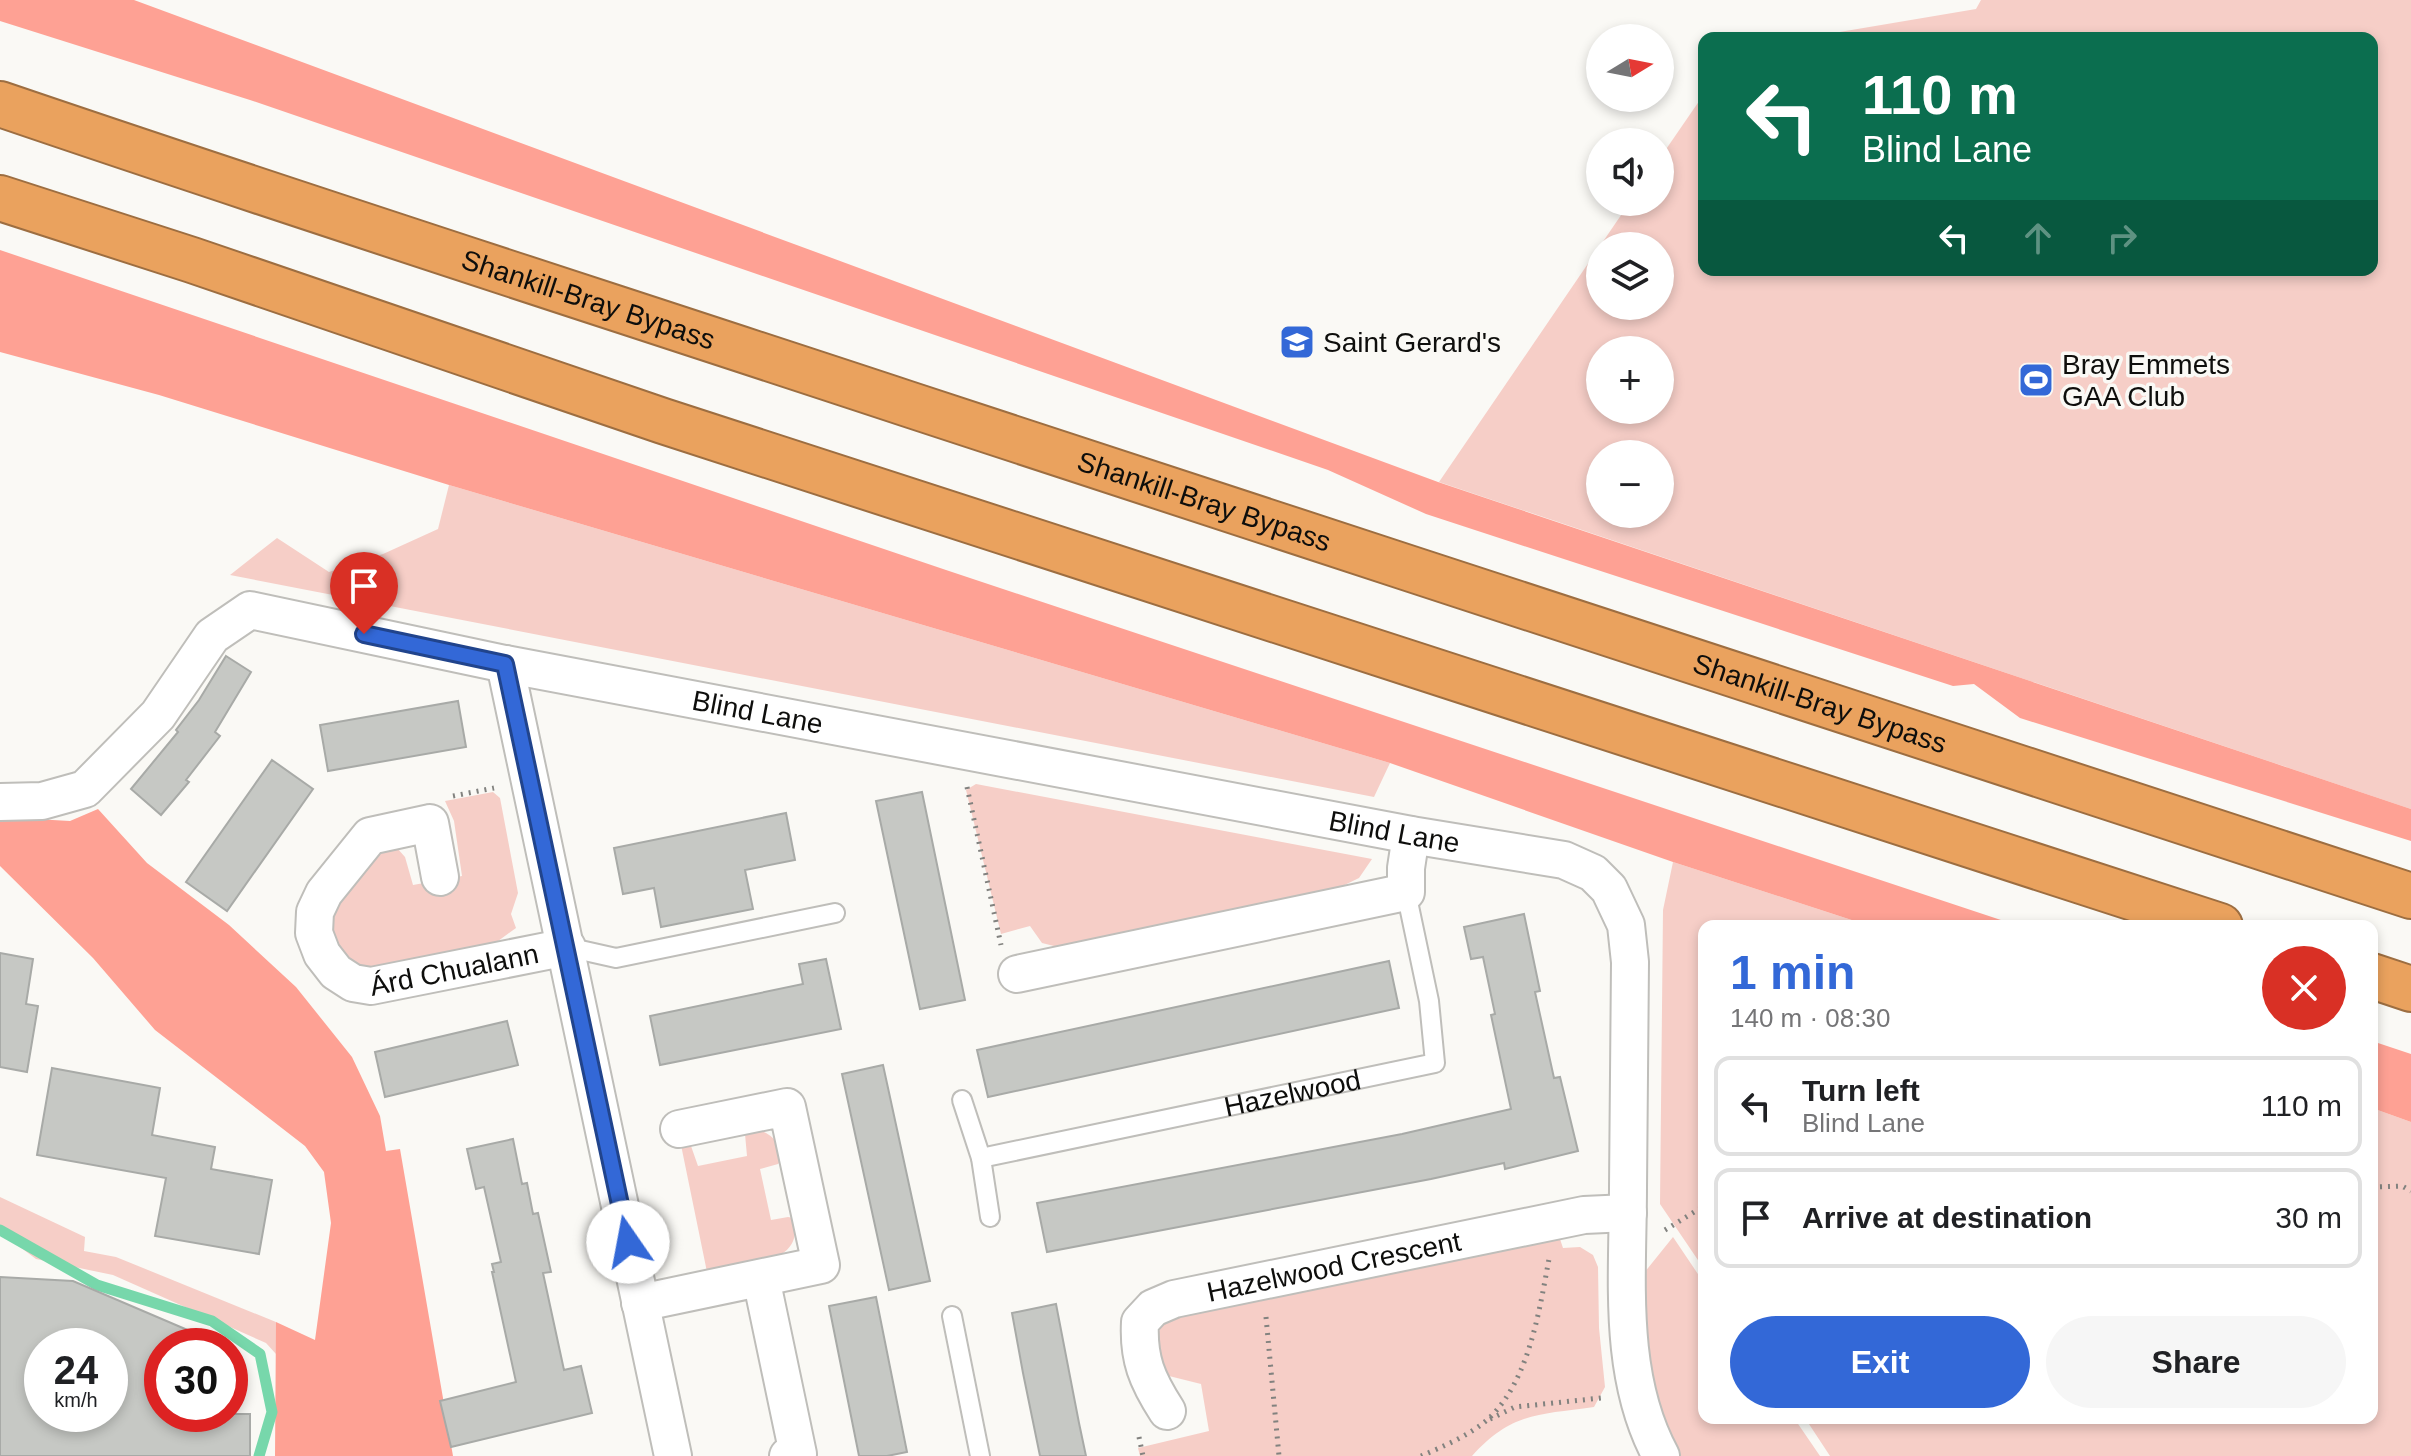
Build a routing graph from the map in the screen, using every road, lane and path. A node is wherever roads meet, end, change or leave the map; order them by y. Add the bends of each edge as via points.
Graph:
1 (0, 104) edge
2 (0, 198) edge
3 (505, 664) junction
4 (972, 753) junction
5 (530, 780) junction
6 (0, 802) edge
7 (430, 823) junction
8 (1411, 835) junction
9 (440, 877) dead end
10 (1406, 892) junction
11 (2411, 896) edge
12 (835, 913) dead end
13 (2202, 920) edge
14 (567, 947) junction
15 (1017, 974) joint
16 (2378, 978) edge
17 (2411, 989) edge
18 (962, 1100) dead end
19 (679, 1129) dead end
20 (981, 1158) junction
21 (2378, 1187) edge
22 (2411, 1191) edge
23 (1698, 1210) edge
24 (990, 1217) dead end
25 (1628, 1227) junction
26 (1549, 1255) dead end
27 (761, 1278) junction
28 (1263, 1280) junction
29 (640, 1303) junction
30 (952, 1316) dead end
31 (1636, 1395) junction
32 (1167, 1411) dead end
33 (1486, 1421) junction
34 (673, 1456) edge
35 (788, 1456) edge
36 (980, 1456) edge
37 (1279, 1456) edge
38 (1421, 1456) edge
39 (1661, 1456) edge

1 - 11 highway, Shankill-Bray Bypass
2 - 13 highway via 679,426
3 - 4 street, Blind Lane
3 - 5 street, Árd Chualann
3 - 6 street, Blind Lane via 250,610 212,636 158,715 85,789 42,801
4 - 8 street, Blind Lane
4 - 15 path via 966,781 1008,976
5 - 7 path via 442,799
5 - 14 street, Árd Chualann
7 - 9 street
7 - 14 street, Árd Chualann via 370,836 324,893 315,912 314,933 336,972 371,986
8 - 10 street, Hazelwood
8 - 25 street, Blind Lane via 1564,860 1593,873 1609,889 1626,925 1630,962
10 - 15 street
10 - 20 lane, Hazelwood via 1429,1001 1435,1063
12 - 14 lane via 616,958
14 - 29 street, Árd Chualann
16 - 17 highway
18 - 20 lane
19 - 27 street via 787,1107 821,1265
20 - 24 lane
21 - 22 path
23 - 25 path via 1667,1229
25 - 28 street, Hazelwood Crescent via 1584,1215
25 - 31 street
26 - 33 path via 1536,1328 1509,1396
27 - 29 street
27 - 35 street via 798,1454
28 - 32 street, Hazelwood Crescent via 1174,1299 1153,1308 1140,1322 1147,1380
28 - 37 path
29 - 34 street, Árd Chualann
30 - 36 lane
31 - 33 path via 1515,1407
31 - 39 street
33 - 38 path

